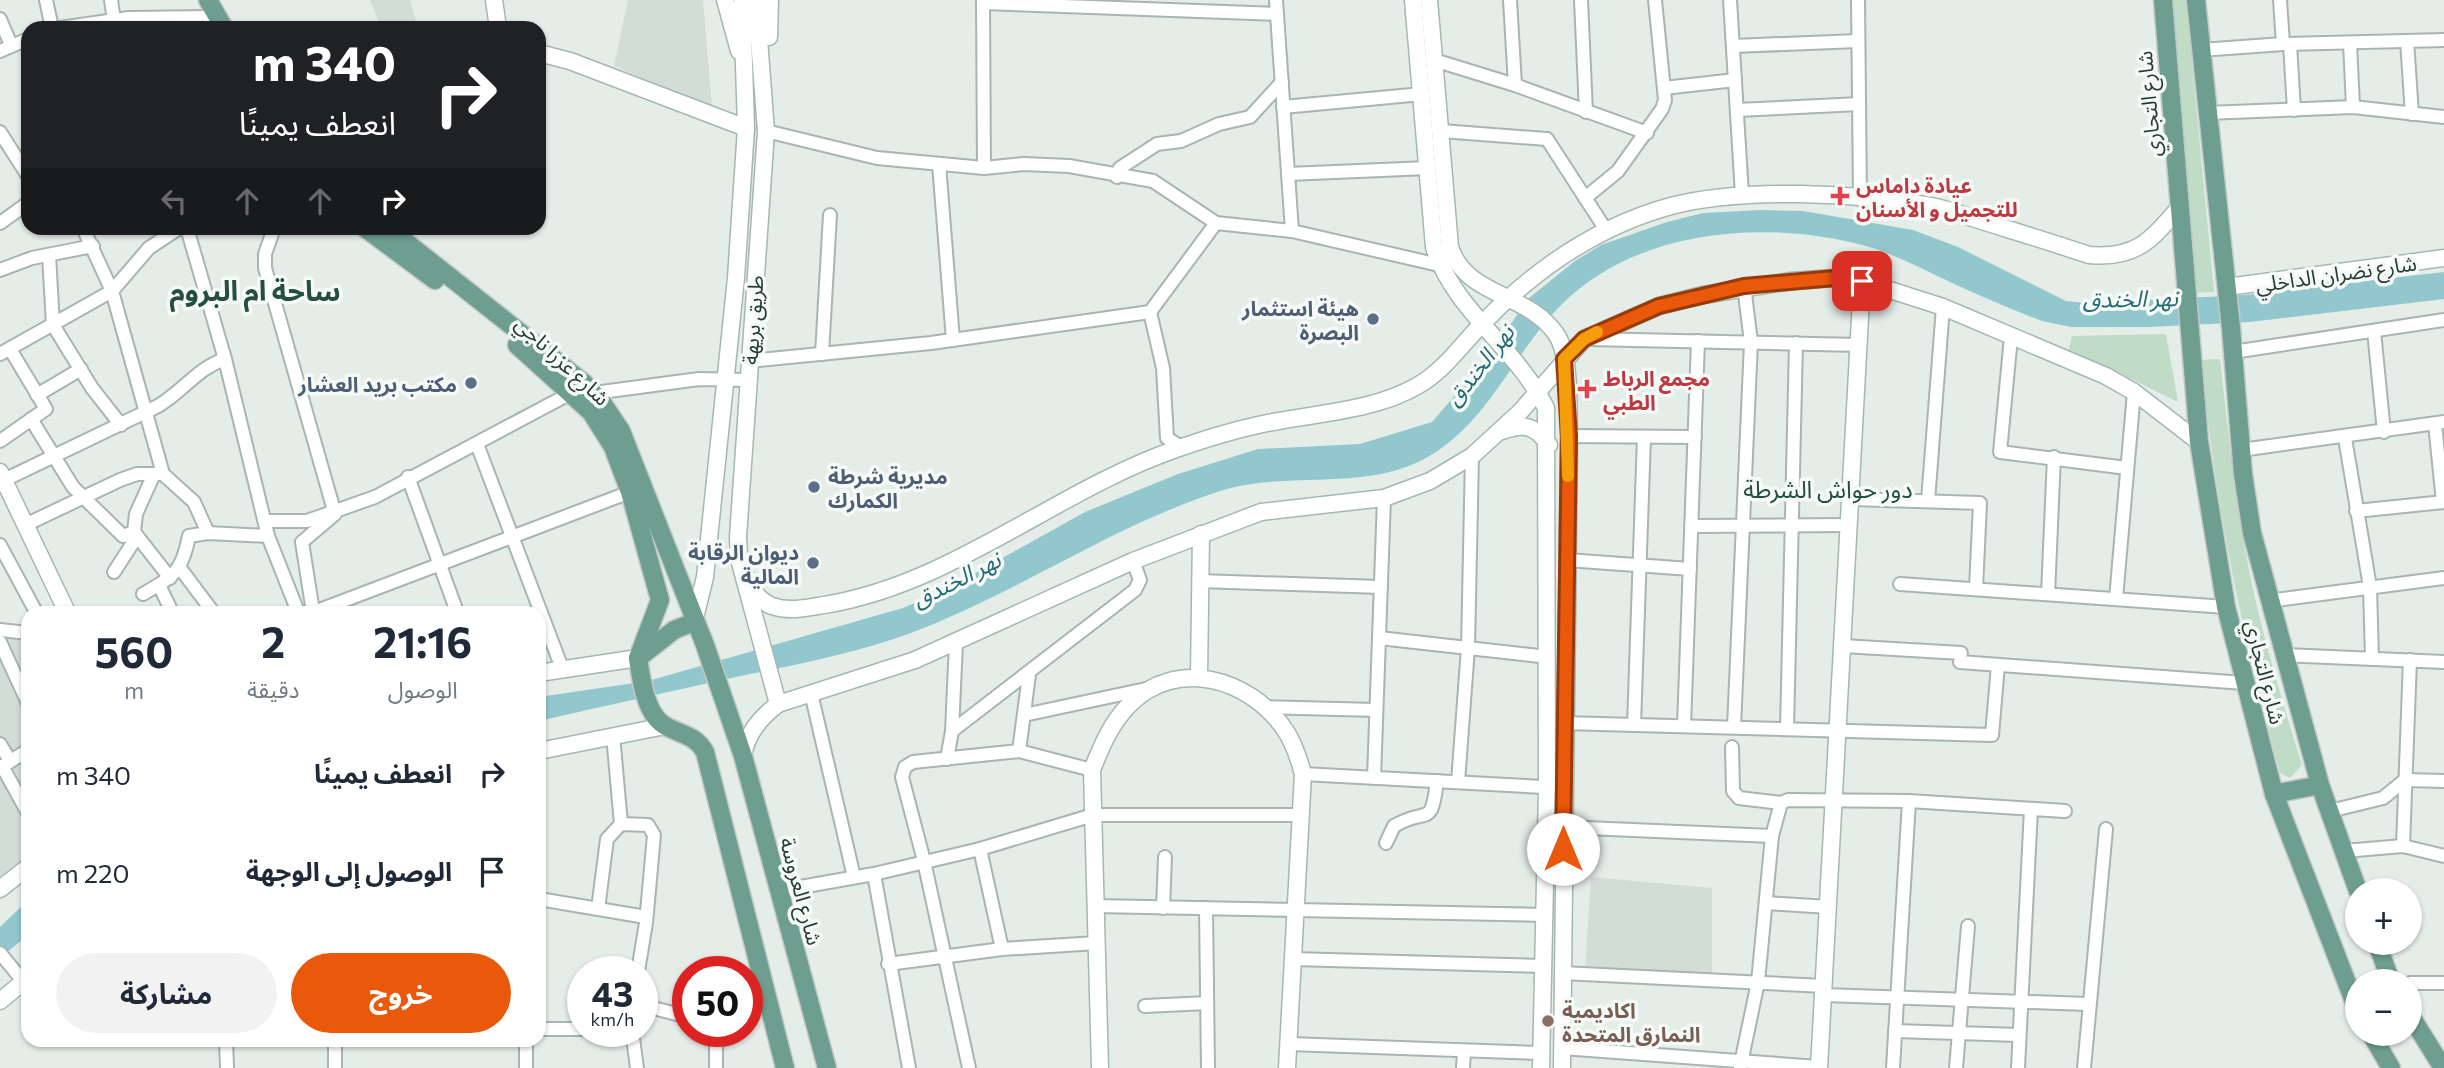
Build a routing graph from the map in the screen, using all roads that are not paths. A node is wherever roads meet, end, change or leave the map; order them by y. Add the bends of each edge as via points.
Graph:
1 (46, 0) edge
2 (111, 0) edge
3 (199, 0) edge
4 (494, 0) edge
5 (725, 0) edge
6 (770, 0) edge
7 (1276, 0) edge
8 (1413, 0) edge
9 (1429, 0) edge
10 (1510, 0) edge
11 (1581, 0) edge
12 (1656, 0) edge
13 (1730, 0) edge
14 (1858, 0) edge
15 (2162, 0) edge
16 (2196, 0) edge
17 (2280, 0) edge
18 (983, 2) edge
19 (1123, 4) edge
20 (750, 8) edge
21 (1277, 14) junction
22 (210, 15) edge
23 (0, 19) edge
24 (114, 20) junction
25 (50, 21) edge
26 (107, 21) edge
27 (136, 21) edge
28 (188, 21) edge
29 (497, 21) edge
30 (2444, 40) edge
31 (1858, 41) junction
32 (2407, 41) junction
33 (2350, 43) junction
34 (2286, 44) junction
35 (1733, 46) junction
36 (6, 48) edge
37 (2201, 50) junction
38 (546, 55) edge
39 (1434, 60) junction
40 (763, 67) junction
41 (745, 70) junction
42 (1735, 79) junction
43 (1282, 82) junction
44 (1515, 85) junction
45 (1664, 88) junction
46 (1422, 94) junction
47 (1859, 104) junction
48 (1283, 107) junction
49 (2353, 107) junction
50 (1737, 110) junction
51 (2294, 110) junction
52 (1586, 112) junction
53 (2207, 113) junction
54 (2412, 114) junction
55 (2444, 117) edge
56 (746, 128) junction
57 (766, 131) junction
58 (0, 132) edge
59 (1647, 133) junction
60 (1436, 136) junction
61 (939, 164) junction
62 (21, 165) edge
63 (984, 168) junction
64 (1427, 168) junction
65 (1288, 174) junction
66 (1117, 177) junction
67 (1742, 195) junction
68 (1585, 198) junction
69 (1860, 199) junction
70 (21, 208) edge
71 (2179, 208) junction
72 (830, 215) dead end
73 (0, 223) edge
74 (1216, 223) junction
75 (1606, 230) junction
76 (1292, 231) junction
77 (87, 235) edge
78 (168, 235) edge
79 (189, 235) edge
80 (272, 235) edge
81 (374, 235) edge
82 (397, 235) edge
83 (93, 246) junction
84 (49, 254) junction
85 (2444, 258) edge
86 (1440, 265) junction
87 (0, 270) edge
88 (1862, 281) junction
89 (1744, 286) junction
90 (2227, 287) junction
91 (112, 291) junction
92 (1516, 300) junction
93 (1943, 307) junction
94 (1150, 312) junction
95 (2444, 320) edge
96 (1483, 323) junction
97 (53, 325) junction
98 (2374, 331) junction
99 (2011, 337) junction
100 (1584, 339) junction
101 (953, 340) junction
102 (1698, 341) junction
103 (1751, 342) junction
104 (1796, 343) junction
105 (1860, 345) junction
106 (5, 351) edge
107 (2233, 352) junction
108 (822, 354) junction
109 (225, 359) junction
110 (1564, 359) junction
111 (749, 360) junction
112 (81, 369) junction
113 (725, 379) junction
114 (747, 380) junction
115 (1538, 390) junction
116 (2134, 391) junction
117 (571, 393) junction
118 (594, 393) junction
119 (37, 395) junction
120 (146, 412) junction
121 (31, 419) junction
122 (2439, 423) edge
123 (121, 425) junction
124 (2384, 432) junction
125 (1497, 433) junction
126 (1569, 436) junction
127 (1644, 437) junction
128 (1695, 437) junction
129 (2344, 438) junction
130 (0, 441) edge
131 (2199, 442) junction
132 (477, 444) junction
133 (1549, 445) junction
134 (1181, 447) junction
135 (2241, 450) junction
136 (54, 456) junction
137 (1472, 456) junction
138 (2054, 457) junction
139 (2127, 468) junction
140 (159, 474) junction
141 (408, 477) junction
142 (1, 478) edge
143 (630, 492) junction
144 (84, 498) junction
145 (1384, 498) junction
146 (1852, 499) junction
147 (1928, 501) junction
148 (2444, 502) edge
149 (2356, 511) junction
150 (335, 514) junction
151 (265, 521) junction
152 (25, 525) junction
153 (1850, 525) junction
154 (1691, 526) junction
155 (1743, 526) junction
156 (1792, 526) junction
157 (208, 533) junction
158 (1201, 534) junction
159 (268, 536) junction
160 (512, 537) junction
161 (131, 538) junction
162 (0, 545) edge
163 (739, 559) junction
164 (1567, 560) junction
165 (1133, 561) junction
166 (5, 565) edge
167 (440, 565) junction
168 (1640, 565) junction
169 (180, 568) junction
170 (1690, 569) junction
171 (114, 572) dead end
172 (2444, 578) edge
173 (1200, 581) junction
174 (164, 582) junction
175 (1900, 584) dead end
176 (1381, 587) junction
177 (2370, 587) junction
178 (1976, 589) junction
179 (144, 594) dead end
180 (2048, 594) junction
181 (2116, 599) junction
182 (2268, 601) junction
183 (32, 606) edge
184 (64, 606) edge
185 (170, 606) edge
186 (208, 606) edge
187 (296, 606) edge
188 (312, 606) edge
189 (329, 606) edge
190 (455, 606) edge
191 (538, 606) edge
192 (2226, 607) junction
193 (694, 622) junction
194 (546, 626) edge
195 (0, 630) edge
196 (21, 632) edge
197 (1379, 638) junction
198 (0, 642) edge
199 (956, 643) junction
200 (1843, 646) junction
201 (1468, 648) junction
202 (2283, 655) junction
203 (1548, 657) junction
204 (2372, 659) junction
205 (2410, 660) junction
206 (2444, 662) edge
207 (1998, 665) junction
208 (640, 667) junction
209 (562, 668) junction
210 (546, 671) edge
211 (1029, 675) junction
212 (1199, 677) junction
213 (2244, 683) junction
214 (1154, 687) junction
215 (21, 688) edge
216 (811, 693) junction
217 (778, 704) junction
218 (1264, 706) junction
219 (1376, 710) junction
220 (1024, 715) junction
221 (1563, 723) junction
222 (1634, 725) junction
223 (665, 726) junction
224 (732, 726) joint
225 (1684, 726) junction
226 (1734, 727) junction
227 (1787, 729) junction
228 (1838, 730) junction
229 (952, 731) junction
230 (613, 735) junction
231 (0, 744) edge
232 (1732, 747) dead end
233 (546, 749) edge
234 (1019, 751) junction
235 (21, 754) edge
236 (743, 757) junction
237 (947, 759) junction
238 (4, 765) edge
239 (1093, 770) junction
240 (1303, 774) junction
241 (1374, 778) junction
242 (2405, 780) junction
243 (2444, 780) edge
244 (1437, 781) junction
245 (1458, 782) junction
246 (2320, 785) junction
247 (1555, 788) junction
248 (2274, 794) junction
249 (21, 799) edge
250 (1836, 801) junction
251 (1909, 801) junction
252 (1781, 803) junction
253 (2031, 809) junction
254 (2064, 811) dead end
255 (2330, 811) junction
256 (1093, 815) junction
257 (1301, 815) junction
258 (621, 824) junction
259 (1563, 827) junction
260 (2106, 829) dead end
261 (1772, 836) junction
262 (1386, 843) dead end
263 (2403, 846) junction
264 (980, 849) junction
265 (2344, 851) junction
266 (2444, 856) edge
267 (1165, 857) dead end
268 (924, 860) junction
269 (21, 872) edge
270 (874, 874) junction
271 (854, 877) junction
272 (2353, 878) edge
273 (0, 889) edge
274 (778, 891) junction
275 (546, 900) edge
276 (1766, 903) junction
277 (1096, 906) junction
278 (1829, 907) junction
279 (1163, 908) junction
280 (1206, 908) junction
281 (598, 909) junction
282 (1296, 910) junction
283 (1545, 915) junction
284 (646, 917) junction
285 (1968, 926) dead end
286 (1097, 943) junction
287 (1002, 949) junction
288 (0, 953) edge
289 (640, 956) edge
290 (946, 957) junction
291 (1293, 959) junction
292 (888, 964) junction
293 (1544, 966) junction
294 (1562, 973) junction
295 (21, 976) edge
296 (2345, 978) edge
297 (1758, 982) junction
298 (21, 983) edge
299 (2422, 983) edge
300 (2444, 983) edge
301 (1824, 990) junction
302 (1898, 997) junction
303 (0, 1000) edge
304 (1961, 1000) junction
305 (1207, 1003) junction
306 (2021, 1003) junction
307 (2088, 1004) junction
308 (1145, 1006) dead end
309 (546, 1029) edge
310 (567, 1029) edge
311 (1895, 1031) junction
312 (1958, 1033) junction
313 (2422, 1034) edge
314 (2019, 1035) junction
315 (1289, 1044) junction
316 (2378, 1046) edge
317 (226, 1047) edge
318 (335, 1047) edge
319 (526, 1047) edge
320 (634, 1047) edge
321 (716, 1047) edge
322 (1562, 1048) junction
323 (1464, 1051) junction
324 (1541, 1061) edge
325 (1741, 1064) edge
326 (1819, 1067) edge
327 (227, 1068) edge
328 (335, 1068) edge
329 (526, 1068) edge
330 (637, 1068) edge
331 (716, 1068) edge
332 (785, 1068) edge
333 (827, 1068) edge
334 (909, 1068) edge
335 (969, 1068) edge
336 (1100, 1068) edge
337 (1208, 1068) edge
338 (1287, 1068) edge
339 (1463, 1068) edge
340 (1562, 1068) edge
341 (1893, 1068) edge
342 (1956, 1068) edge
343 (2018, 1068) edge
344 (2084, 1068) edge
345 (2391, 1068) edge
346 (2443, 1068) edge

1 - 25 street
2 - 24 street
3 - 22 main road
4 - 29 main road
5 - 41 main road
6 - 40 main road
7 - 21 street
8 - 46 main road
9 - 39 main road
10 - 44 street
11 - 52 street
12 - 45 street
13 - 35 street
14 - 31 street
15 - 71 main road, شارع التجاري
16 - 37 main road
17 - 34 street
18 - 19 street
18 - 63 street
19 - 21 street
20 - 40 main road, طريق بريهة
20 - 41 main road, طريق بريهة
21 - 43 street
22 - 28 street
23 - 36 street
24 - 26 street
24 - 27 street
30 - 32 street
31 - 35 street
31 - 47 street
32 - 33 street
32 - 54 street
33 - 34 street
33 - 49 street
34 - 37 street
34 - 51 street
35 - 42 street
37 - 53 main road
38 - 56 main road
39 - 44 street
39 - 60 main road
40 - 57 main road, طريق بريهة
41 - 56 main road, طريق بريهة
42 - 45 street
42 - 50 street
43 - 48 street
43 - 66 street via 1250,117 1219,124 1181,141 1157,144 1120,168
44 - 52 street
45 - 59 street via 1662,109
46 - 48 street
46 - 60 main road
47 - 50 street
47 - 69 street
48 - 65 street
49 - 51 street
49 - 54 street
50 - 67 street
51 - 53 street
52 - 59 street
53 - 90 main road
54 - 55 street
56 - 113 main road, طريق بريهة
57 - 61 street via 877,158
57 - 111 main road, طريق بريهة
58 - 62 street
59 - 68 street via 1618,171
60 - 64 main road
60 - 68 street via 1543,138
60 - 92 main road via 1453,258 1472,281
61 - 63 street
61 - 101 street
63 - 66 street via 1069,166
64 - 65 street
64 - 86 main road via 1434,247
65 - 76 street
66 - 74 street via 1153,181
67 - 69 main road
67 - 75 main road via 1670,206
68 - 75 street
69 - 71 main road via 1933,206 2108,257 2150,241
70 - 73 street
71 - 131 main road, شارع التجاري
72 - 108 street
74 - 76 street
74 - 94 street
75 - 92 main road via 1551,264
76 - 86 street
77 - 83 street
78 - 91 street via 149,248
79 - 109 street
80 - 150 street via 265,268
81 - 117 main road, شارع عزرا ناجي
82 - 118 main road, شارع عزرا ناجي
83 - 84 street
83 - 91 street
84 - 87 street
84 - 97 street
85 - 90 main road, شارع نضران الداخلي
86 - 96 main road via 1456,294
88 - 89 main road via 1835,278
88 - 93 main road
88 - 105 main road
89 - 100 main road via 1659,306
89 - 103 street
90 - 107 main road, شارع التجاري
91 - 97 street
91 - 120 street
92 - 96 main road
92 - 110 main road via 1555,332
93 - 99 main road
93 - 147 street
94 - 101 street
94 - 134 street via 1163,368 1167,438
95 - 98 street
96 - 115 main road
96 - 134 main road via 1441,369 1400,394
97 - 106 street
97 - 112 street
98 - 107 street
98 - 124 street
99 - 116 main road
99 - 138 street via 2000,452
100 - 102 street
100 - 110 main road
101 - 108 street
102 - 103 street
102 - 128 street
103 - 104 street
103 - 155 street
104 - 105 street
104 - 156 street
105 - 146 main road
106 - 119 street
107 - 135 main road, شارع التجاري
108 - 111 street
109 - 120 street via 204,366 178,394
109 - 151 street
110 - 115 main road
110 - 126 main road
111 - 114 main road, طريق بريهة
112 - 119 street
112 - 123 street
113 - 114 street
113 - 118 street
113 - 193 main road, طريق بريهة via 705,577
114 - 163 main road, طريق بريهة
115 - 125 main road
115 - 133 main road via 1546,408
116 - 131 main road
116 - 139 street
117 - 132 street
117 - 143 main road, شارع عزرا ناجي via 608,438
118 - 193 main road, شارع عزرا ناجي via 621,431
119 - 121 street via 46,409
120 - 123 street
120 - 140 street
121 - 130 street
121 - 136 street
122 - 124 street
122 - 148 street
123 - 136 street
124 - 129 street
125 - 133 main road via 1523,424 1534,428
125 - 137 main road
126 - 127 street
126 - 164 main road
127 - 128 street
127 - 168 street
128 - 154 street
129 - 135 street
129 - 149 street
131 - 192 main road, شارع التجاري
132 - 141 street
132 - 160 street
133 - 203 main road
134 - 163 main road via 1072,497 926,575 844,602 798,609 772,606 753,591
135 - 182 main road, شارع التجاري via 2252,533
136 - 142 street
136 - 144 street
137 - 145 main road via 1430,481
137 - 201 street
138 - 139 street
138 - 180 street
139 - 181 street
140 - 144 street via 133,476
140 - 157 street via 194,502
140 - 161 street via 136,514
141 - 150 street
141 - 167 street
142 - 152 main road
143 - 160 street
143 - 208 main road, شارع عزرا ناجي via 660,600
144 - 152 street
144 - 161 street
145 - 158 main road via 1261,512
145 - 176 street
146 - 147 street
146 - 153 main road
147 - 178 street via 1980,503
148 - 149 street
149 - 177 street
150 - 151 street via 307,522
150 - 188 street via 302,542
151 - 159 street
152 - 184 main road
153 - 156 street
153 - 200 main road
154 - 155 street
154 - 170 street
155 - 156 street
155 - 226 street
156 - 227 street
157 - 159 street
157 - 169 street via 189,536
158 - 165 main road
158 - 173 main road
159 - 187 street
160 - 167 street
160 - 191 street
161 - 171 street
161 - 174 street
162 - 166 street
163 - 217 main road, طريق بريهة
164 - 168 street
164 - 221 main road
165 - 199 main road
165 - 211 street via 1138,587
166 - 183 street
167 - 189 street
167 - 190 street
168 - 170 street
168 - 222 street
169 - 174 street
169 - 186 street
170 - 225 street
172 - 177 street
173 - 176 street
173 - 212 main road
174 - 179 street
174 - 185 street
175 - 178 street
176 - 197 street
177 - 182 street
177 - 204 street
178 - 180 street
180 - 181 street
181 - 192 street
182 - 202 main road, شارع التجاري
192 - 213 main road, شارع التجاري
193 - 208 main road via 674,630
193 - 224 main road, شارع عزرا ناجي
194 - 209 street
195 - 196 street
197 - 201 street
197 - 219 street
198 - 215 street
199 - 216 main road
199 - 229 street
200 - 207 street
200 - 228 main road
201 - 203 street
201 - 245 street
202 - 204 street
202 - 246 main road, شارع التجاري
203 - 247 main road
204 - 205 street
205 - 206 street
205 - 242 street
207 - 213 street
207 - 228 street via 1992,734
208 - 209 main road
208 - 223 main road via 652,712
209 - 210 main road
211 - 220 street
211 - 229 street
212 - 214 main road
212 - 218 main road via 1241,689
213 - 248 main road, شارع التجاري
214 - 220 street
214 - 239 main road via 1129,704 1114,724
216 - 217 main road
216 - 271 street
217 - 236 main road via 758,722
218 - 219 street
218 - 240 main road via 1286,731
219 - 241 street
220 - 234 street
221 - 222 street
221 - 247 main road
222 - 225 street
223 - 230 main road
223 - 332 main road via 691,737 705,752
224 - 236 main road, شارع العروسة
225 - 226 street
226 - 227 street
227 - 228 street
228 - 250 main road
229 - 237 street
230 - 233 main road
230 - 258 street
231 - 238 street
232 - 252 street via 1736,796
234 - 237 street
234 - 239 street
235 - 238 street
236 - 274 main road, شارع العروسة
237 - 268 street via 913,762 902,777
238 - 249 street
239 - 256 main road
240 - 241 street
240 - 257 main road
241 - 244 street
242 - 243 street
242 - 255 street via 2383,798
242 - 263 street
244 - 245 street
244 - 262 street via 1429,815 1395,826
245 - 247 street
246 - 248 main road
246 - 255 main road, شارع التجاري
247 - 259 main road
247 - 283 main road
248 - 296 main road, شارع التجاري
250 - 251 street
250 - 252 street
250 - 278 main road
251 - 253 street
251 - 302 street
252 - 261 street
253 - 254 street
253 - 306 street
255 - 265 main road, شارع التجاري
256 - 257 street
256 - 264 street
256 - 277 main road
257 - 282 main road
258 - 281 street via 607,839
258 - 284 street via 648,825 654,835
259 - 261 street
259 - 294 main road
260 - 307 street
261 - 276 street
263 - 265 street
263 - 266 street
264 - 268 street
264 - 287 street
265 - 272 main road, شارع التجاري
267 - 279 street
268 - 270 street
268 - 290 street
269 - 273 main road
270 - 271 street
270 - 292 street
271 - 274 street
274 - 333 main road, شارع العروسة
275 - 281 street
276 - 278 street
276 - 297 street
277 - 279 street
277 - 286 main road
278 - 301 main road
279 - 280 street
280 - 282 street
280 - 305 street
281 - 284 street
282 - 283 street
282 - 291 main road
283 - 293 main road
284 - 289 street
285 - 304 street
286 - 287 street
286 - 336 main road
287 - 290 street
288 - 295 street
290 - 292 street
290 - 335 street
291 - 293 street
291 - 315 main road
292 - 334 street
293 - 324 main road
294 - 297 street
294 - 322 main road
297 - 301 street
297 - 325 street
298 - 303 main road
299 - 300 street
301 - 302 street
301 - 326 main road
302 - 304 street
302 - 311 street
304 - 306 street
304 - 312 street
305 - 308 street
305 - 337 street
306 - 307 street
306 - 314 street
307 - 344 street
309 - 310 street
311 - 312 street
311 - 341 street
312 - 314 street
312 - 342 street
313 - 346 main road
314 - 343 street
315 - 323 street
315 - 338 main road
316 - 345 main road
317 - 327 street
318 - 328 street
319 - 329 street
320 - 330 street
321 - 331 street
322 - 325 street
322 - 340 main road
323 - 324 street
323 - 339 street
325 - 326 street

